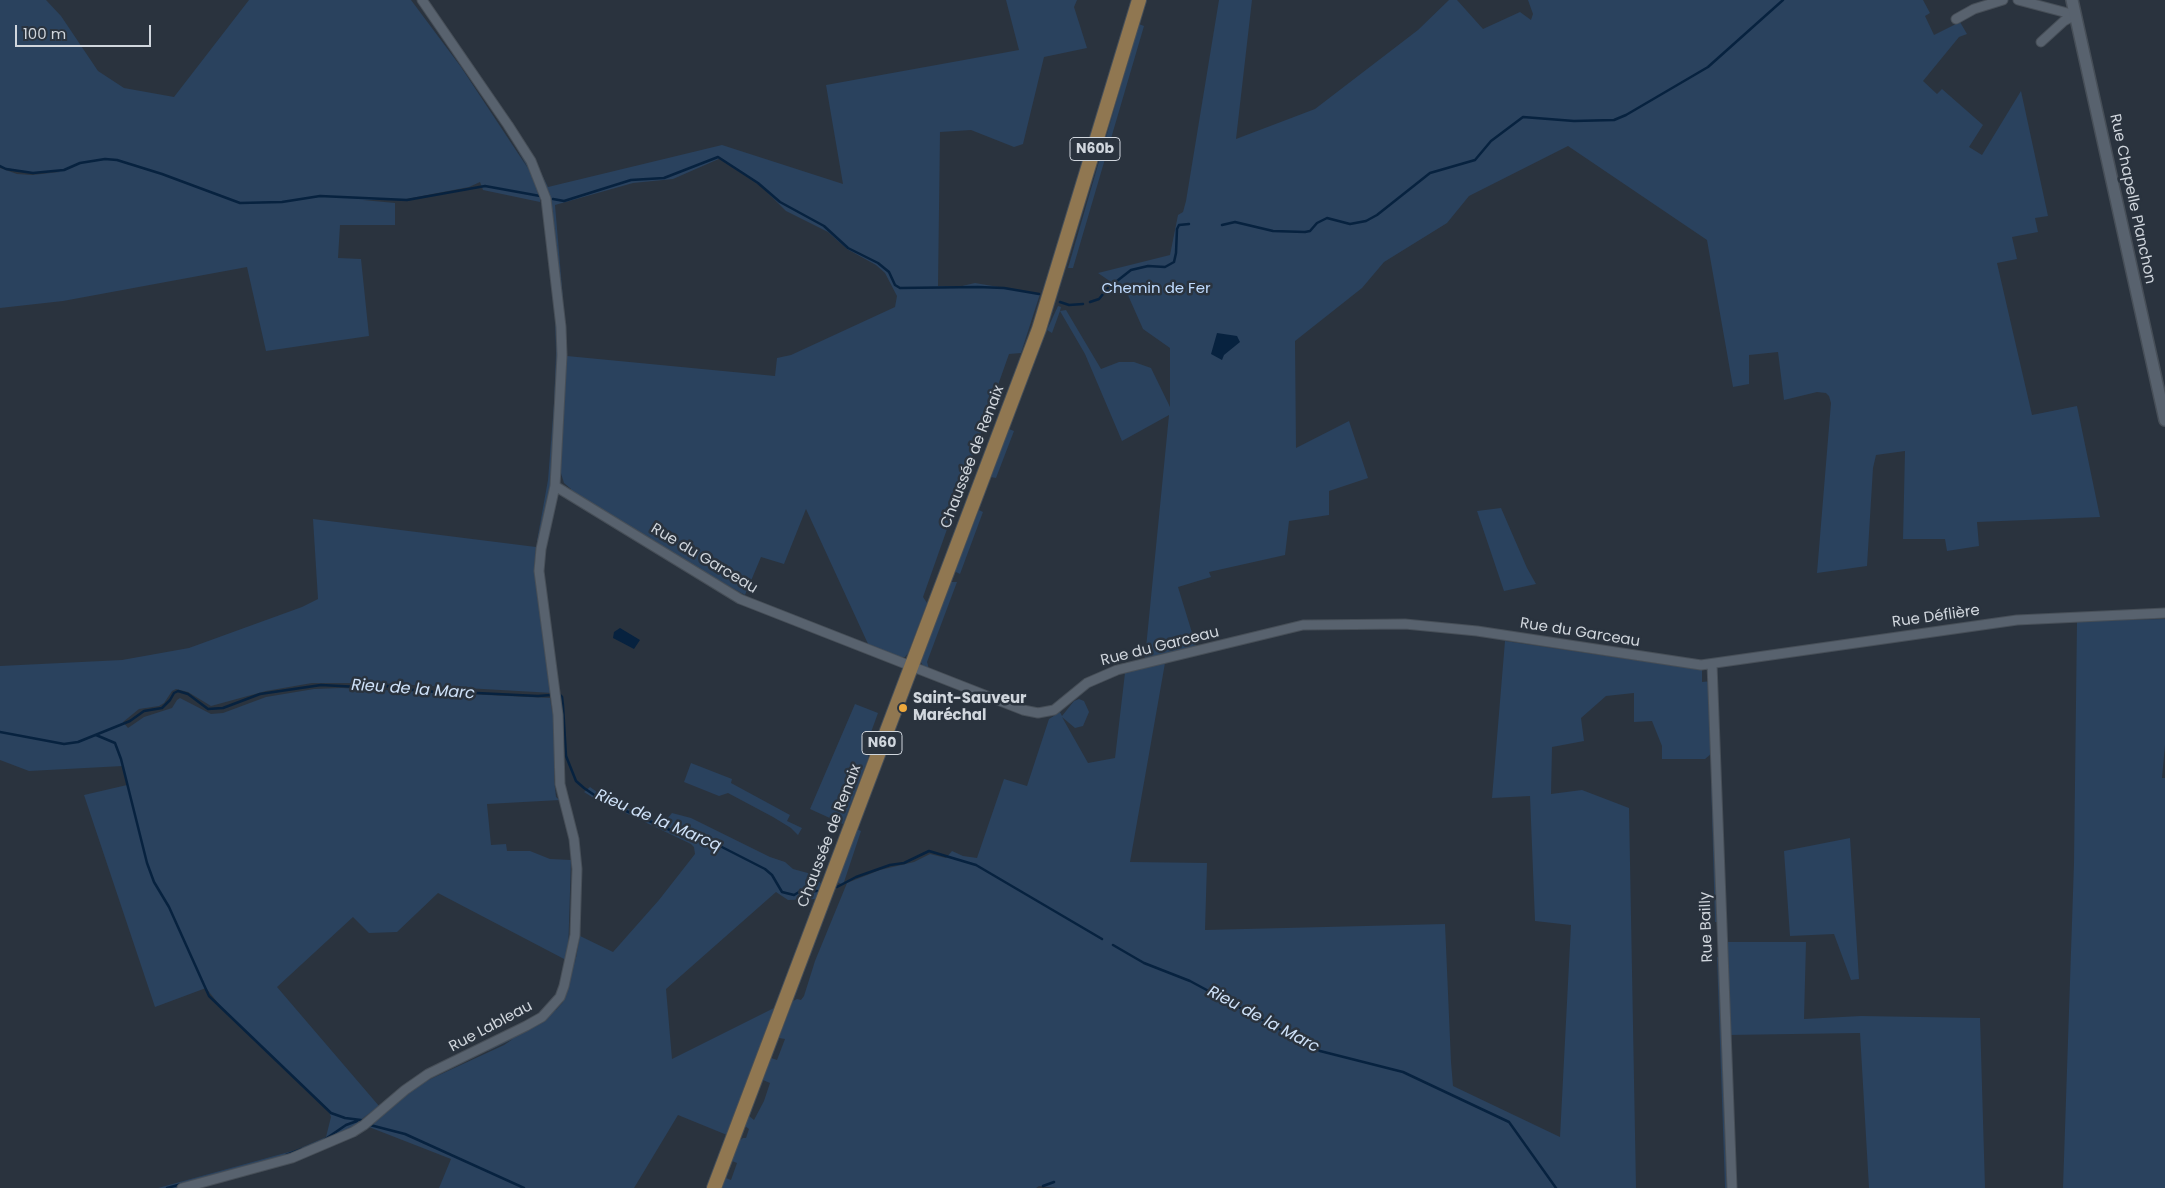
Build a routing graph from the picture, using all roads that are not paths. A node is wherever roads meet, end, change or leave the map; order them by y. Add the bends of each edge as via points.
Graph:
1 (422, 0) edge
2 (1139, 0) edge
3 (2003, 0) edge
4 (2018, 0) edge
5 (2072, 0) edge
6 (2075, 15) junction
7 (1956, 19) dead end
8 (2042, 42) dead end
9 (1050, 299) joint
10 (2165, 420) edge
11 (554, 486) junction
12 (2165, 613) edge
13 (1712, 664) junction
14 (911, 667) junction
15 (182, 1188) edge
16 (714, 1188) edge
17 (1732, 1188) edge

1 - 11 street via 531,161 546,200 562,355
2 - 9 main road, N60b
3 - 7 street via 1974,9
4 - 6 street
5 - 6 street, Rue Chapelle Planchon
6 - 8 street
6 - 10 street, Rue Chapelle Planchon
9 - 14 main road, Chaussée de Renaix / N60
11 - 14 street, Rue du Garceau via 729,594
11 - 15 street, Rue Lableau via 539,561 556,694 560,784 574,839 577,869 575,935 564,986 554,1005 526,1026 428,1074 353,1132 292,1158
12 - 13 street, Rue Déflière via 2017,620
13 - 14 street, Rue du Garceau via 1700,665 1477,631 1405,624 1303,625 1117,670 1087,683 1054,710 1038,713
13 - 17 street, Rue Bailly
14 - 16 main road, Chaussée de Renaix / N60

